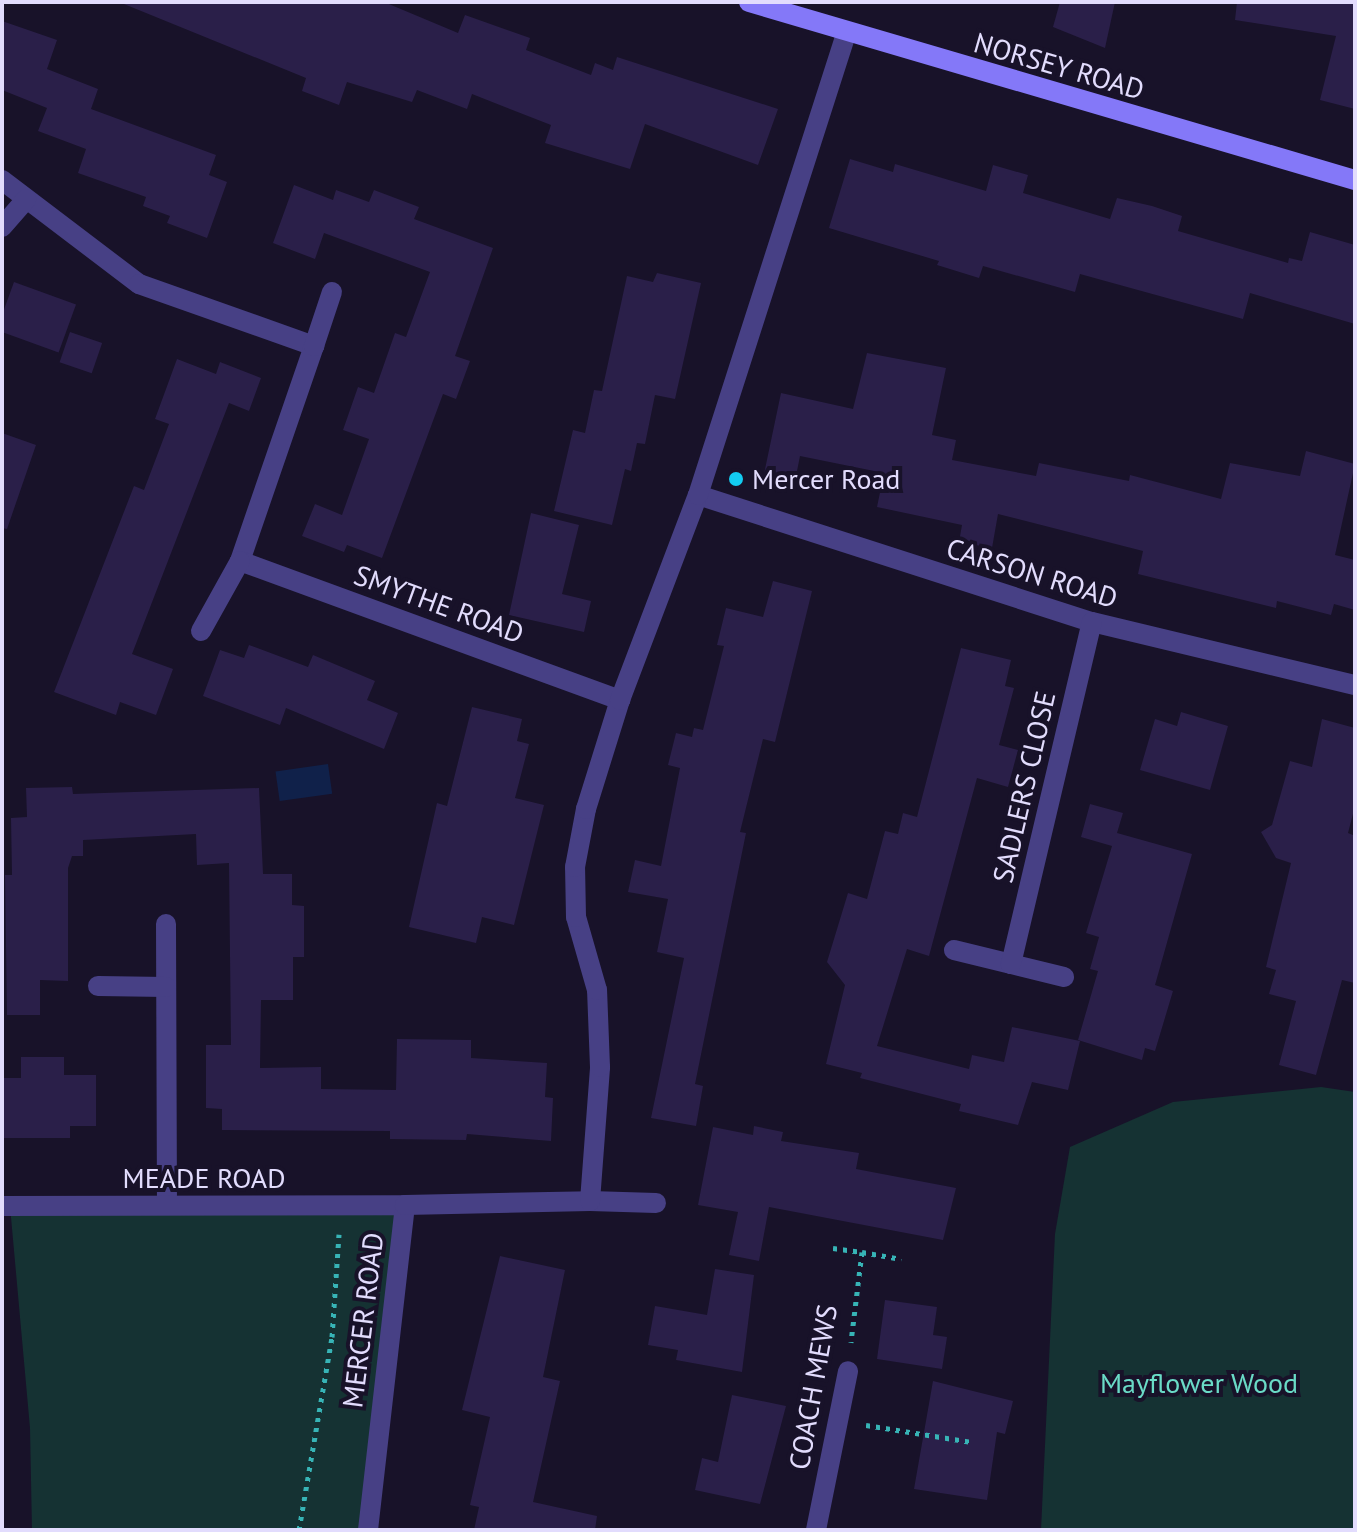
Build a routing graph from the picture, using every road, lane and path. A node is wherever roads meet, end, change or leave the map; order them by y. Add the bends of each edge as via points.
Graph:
1 (749, 2) edge
2 (846, 33) junction
3 (2, 180) edge
4 (1355, 180) edge
5 (26, 199) junction
6 (2, 227) edge
7 (332, 292) dead end
8 (314, 346) junction
9 (698, 495) junction
10 (240, 561) junction
11 (1092, 622) junction
12 (201, 631) dead end
13 (1355, 685) edge
14 (620, 700) junction
15 (166, 924) dead end
16 (954, 950) dead end
17 (1011, 964) junction
18 (1064, 977) dead end
19 (98, 986) dead end
20 (166, 987) junction
21 (590, 1201) junction
22 (656, 1203) dead end
23 (167, 1205) junction
24 (405, 1205) junction
25 (2, 1206) edge
26 (340, 1206) junction
27 (833, 1248) dead end
28 (862, 1252) junction
29 (901, 1259) dead end
30 (848, 1371) joint
31 (838, 1420) junction
32 (972, 1442) dead end
33 (299, 1530) edge
34 (368, 1530) edge
35 (816, 1530) edge

1 - 2 street, NORSEY ROAD
2 - 4 street, NORSEY ROAD
2 - 9 street
3 - 5 street
5 - 6 street
5 - 8 street via 139,284
7 - 8 street
8 - 10 street
9 - 11 street, CARSON ROAD
9 - 14 street
10 - 12 street
10 - 14 street, SMYTHE ROAD
11 - 13 street, CARSON ROAD
11 - 17 street, SADLERS CLOSE
14 - 21 street via 586,809 575,867 576,917 597,990 599,1133
15 - 20 street
16 - 17 street
17 - 18 street
19 - 20 street
20 - 23 street
21 - 22 street, MERCER ROAD
21 - 24 street, MERCER ROAD
23 - 25 street, MEADE ROAD
23 - 26 street, MEADE ROAD
24 - 26 street, MEADE ROAD
24 - 34 street, MERCER ROAD
26 - 33 path via 332,1337
27 - 28 path
28 - 29 path
28 - 30 path, COACH MEWS
30 - 31 street, COACH MEWS
31 - 32 path
31 - 35 street, COACH MEWS

